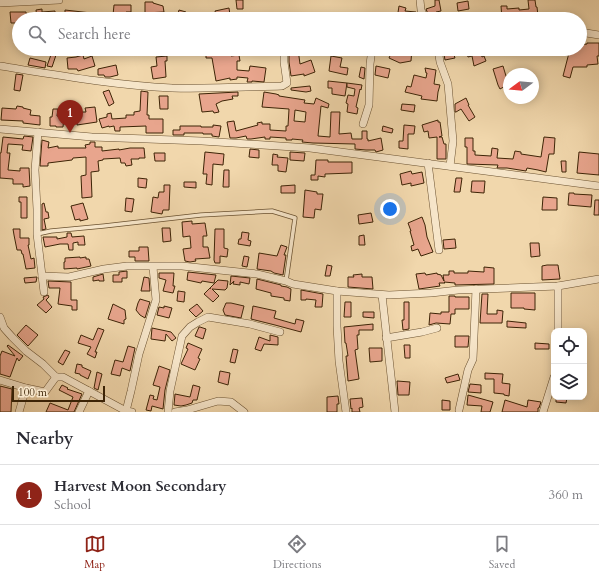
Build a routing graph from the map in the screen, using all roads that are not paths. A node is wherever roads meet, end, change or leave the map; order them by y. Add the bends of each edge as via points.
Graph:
1 (59, 0) edge
2 (420, 0) edge
3 (0, 3) edge
4 (422, 12) edge
5 (587, 33) edge
6 (599, 35) edge
7 (284, 56) edge
8 (371, 56) edge
9 (439, 56) edge
10 (0, 66) edge
11 (363, 124) dead end
12 (0, 129) edge
13 (38, 132) junction
14 (428, 163) junction
15 (450, 166) junction
16 (599, 186) edge
17 (37, 234) junction
18 (439, 250) dead end
19 (154, 267) junction
20 (42, 276) junction
21 (599, 279) edge
22 (286, 281) junction
23 (558, 286) junction
24 (476, 289) junction
25 (44, 292) dead end
26 (337, 292) junction
27 (382, 295) junction
28 (0, 317) edge
29 (437, 328) dead end
30 (558, 328) edge
31 (280, 332) dead end
32 (386, 338) junction
33 (56, 377) junction
34 (0, 380) edge
35 (551, 387) edge
36 (26, 388) junction
37 (89, 391) junction
38 (459, 410) dead end
39 (20, 412) edge
40 (79, 412) edge
41 (129, 412) edge
42 (168, 412) edge
43 (175, 412) edge
44 (244, 412) edge
45 (346, 412) edge
46 (394, 412) edge
47 (543, 412) edge

1 - 3 street
2 - 4 street
5 - 6 street
7 - 10 street via 287,83 282,86 173,88 112,83
8 - 11 street via 369,105
9 - 15 street via 448,84 453,141
12 - 13 street
13 - 14 street via 310,148
13 - 17 street via 35,170
14 - 15 street
14 - 18 street
15 - 16 street
17 - 20 street
17 - 22 lane via 201,215 272,211 295,218
19 - 20 street via 127,266 69,277
19 - 22 street via 182,266 257,274
19 - 41 street via 156,300 138,354
20 - 25 street
21 - 23 street
22 - 26 street
23 - 24 street
23 - 30 street
24 - 27 street
24 - 38 street via 473,359
26 - 27 street
26 - 45 street via 339,361
27 - 32 street
28 - 33 street via 4,328 12,337
29 - 32 street
31 - 42 street via 208,317 194,324 182,336
32 - 46 street
33 - 36 street via 45,392
33 - 37 street via 63,376
34 - 36 street
35 - 47 street
36 - 39 street
37 - 40 street
37 - 41 street
43 - 44 street via 218,401 231,402

